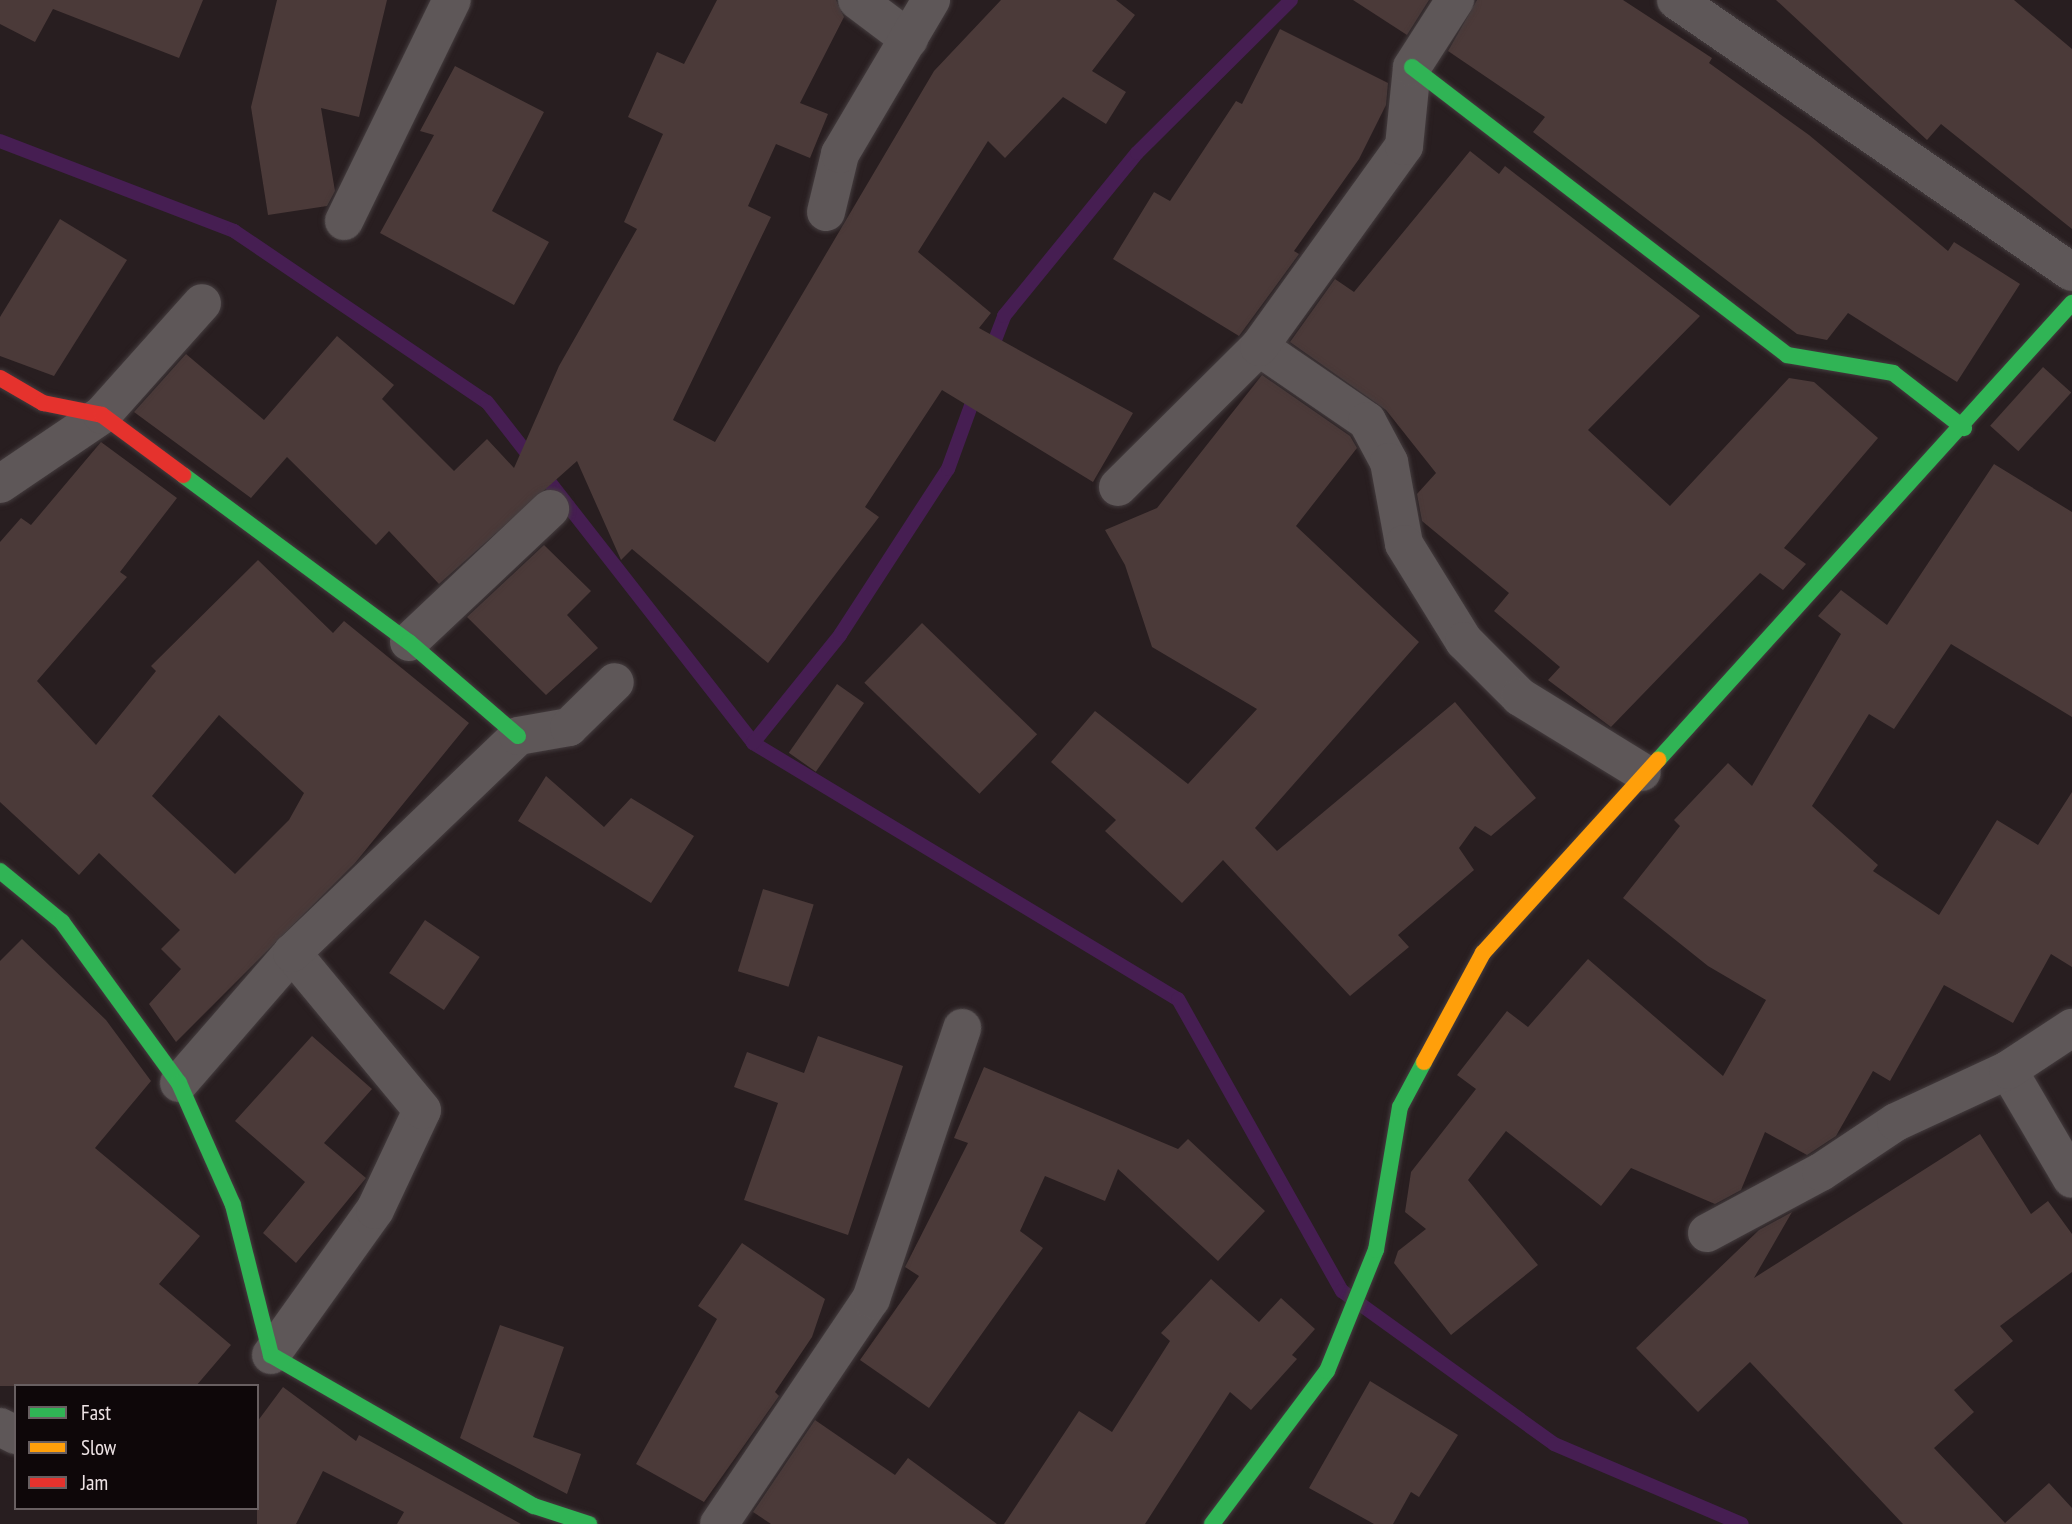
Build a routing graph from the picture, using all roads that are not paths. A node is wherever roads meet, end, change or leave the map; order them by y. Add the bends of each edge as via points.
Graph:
1 (452, 0) edge
2 (858, 0) edge
3 (931, 0) edge
4 (1455, 0) edge
5 (1676, 0) edge
6 (909, 39) junction
7 (1412, 67) junction
8 (826, 212) dead end
9 (344, 222) dead end
10 (2072, 272) edge
11 (202, 303) dead end
12 (2072, 303) edge
13 (1259, 347) junction
14 (0, 378) edge
15 (102, 415) junction
16 (1964, 428) junction
17 (0, 484) edge
18 (1118, 487) dead end
19 (550, 509) dead end
20 (409, 642) junction
21 (615, 682) dead end
22 (518, 736) junction
23 (1642, 772) junction
24 (0, 871) edge
25 (292, 953) junction
26 (962, 1028) dead end
27 (2072, 1028) edge
28 (2008, 1070) junction
29 (179, 1083) junction
30 (2072, 1179) edge
31 (1707, 1233) dead end
32 (271, 1355) junction
33 (589, 1524) edge
34 (719, 1524) edge
35 (1213, 1524) edge

1 - 9 street
2 - 6 street
3 - 6 street
4 - 7 street
5 - 10 street
6 - 8 street via 840,153
7 - 13 street via 1404,146
7 - 16 street via 1787,355 1893,373
11 - 15 street
12 - 16 street
13 - 18 street
13 - 23 street via 1367,421 1389,462 1404,544 1464,642 1529,704
14 - 15 street via 43,403
15 - 17 street
15 - 20 street
16 - 23 street
19 - 20 street
20 - 22 street
21 - 22 street via 569,727
22 - 25 street
23 - 35 street via 1483,953 1400,1107 1376,1250 1361,1275 1328,1371
24 - 29 street via 62,922
25 - 29 street
25 - 32 street via 422,1110 375,1210
26 - 34 street via 871,1299
27 - 28 street
28 - 30 street
28 - 31 street via 1896,1122 1821,1172
29 - 32 street via 233,1205
32 - 33 street via 534,1506

